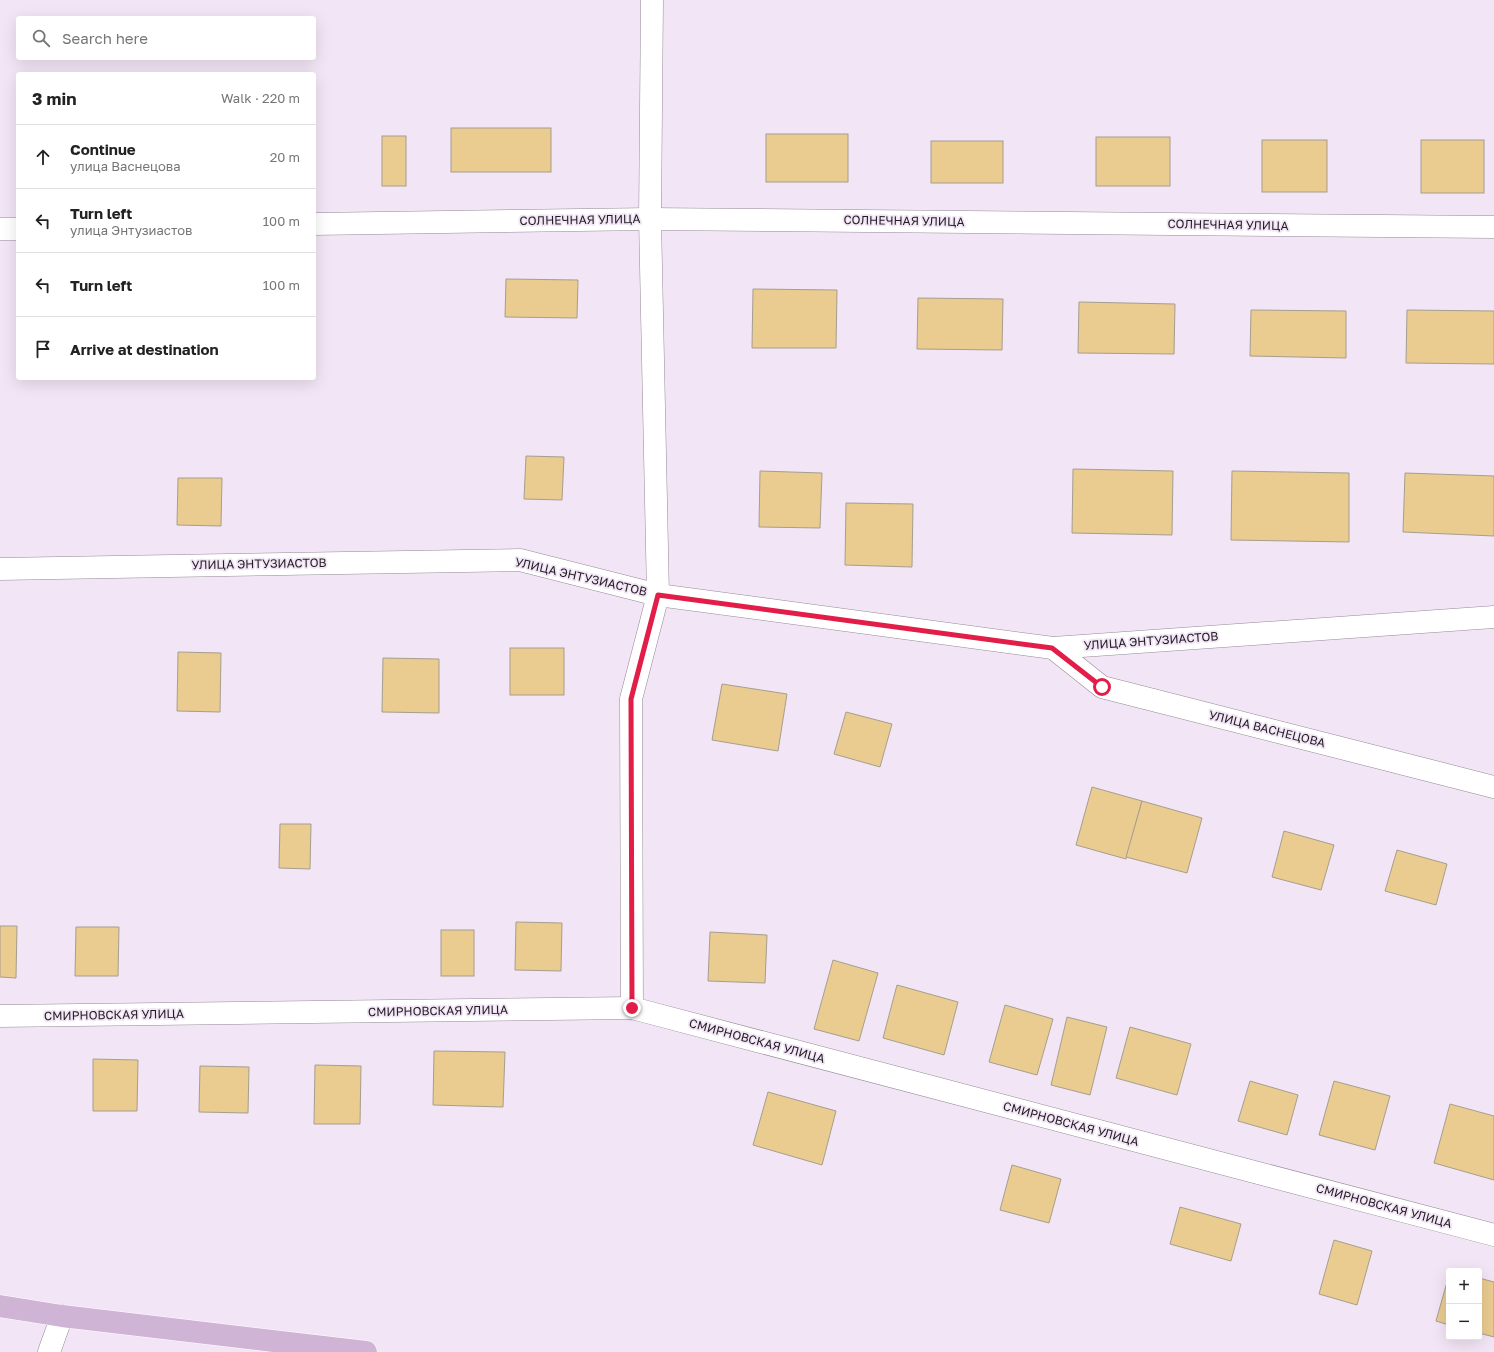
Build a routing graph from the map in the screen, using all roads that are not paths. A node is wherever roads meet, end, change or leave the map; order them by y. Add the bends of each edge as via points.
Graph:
1 (652, 0) edge
2 (650, 218) junction
3 (316, 224) edge
4 (16, 228) edge
5 (1494, 228) edge
6 (0, 229) edge
7 (0, 569) edge
8 (658, 595) junction
9 (1494, 617) edge
10 (1052, 648) junction
11 (1494, 787) edge
12 (632, 1008) junction
13 (0, 1016) edge
14 (1494, 1235) edge
15 (0, 1306) edge
16 (62, 1316) junction
17 (49, 1352) edge
18 (366, 1352) edge

1 - 2 street
2 - 3 street, СОЛНЕЧНАЯ УЛИЦА
2 - 5 street, СОЛНЕЧНАЯ УЛИЦА
2 - 8 street
4 - 6 street
7 - 8 street, УЛИЦА ЭНТУЗИАСТОВ via 520,560
8 - 10 street, УЛИЦА ЭНТУЗИАСТОВ
8 - 12 street via 631,699
9 - 10 street, УЛИЦА ЭНТУЗИАСТОВ
10 - 11 street, УЛИЦА ВАСНЕЦОВА via 1102,687
12 - 13 street, СМИРНОВСКАЯ УЛИЦА
12 - 14 street, СМИРНОВСКАЯ УЛИЦА
15 - 16 main road
16 - 17 street
16 - 18 main road

